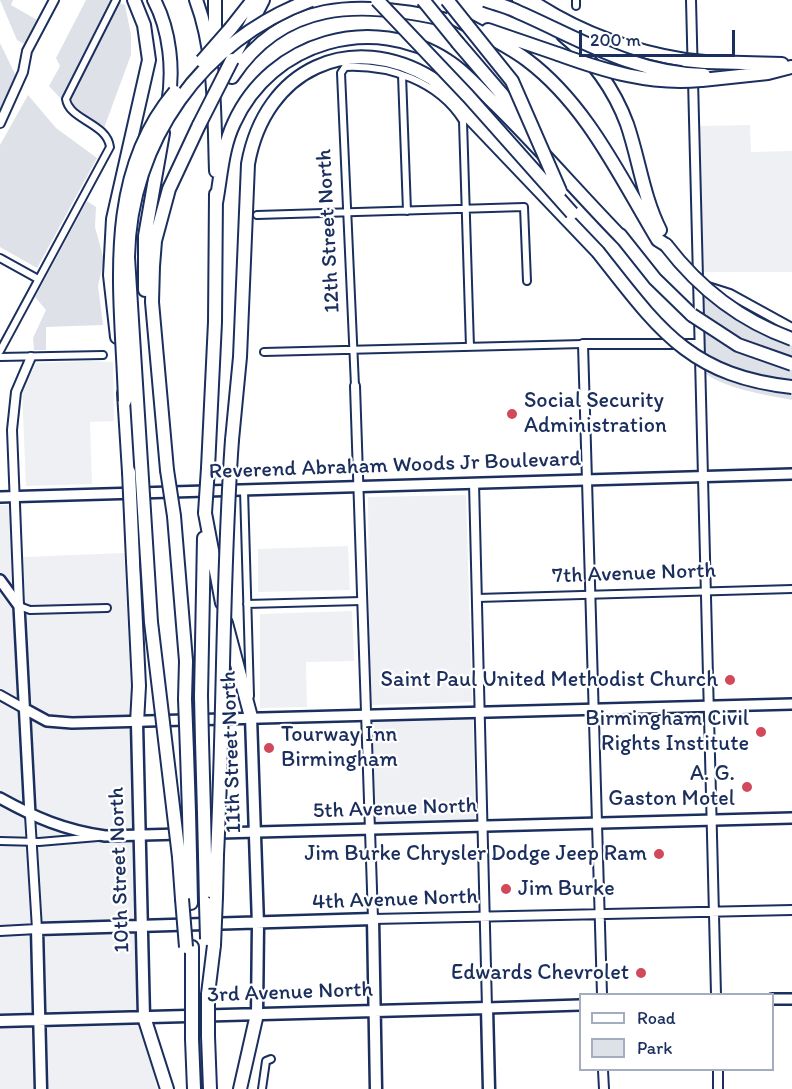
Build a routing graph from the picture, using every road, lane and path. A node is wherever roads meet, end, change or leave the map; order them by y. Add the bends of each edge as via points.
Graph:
1 (54, 0) edge
2 (116, 0) edge
3 (134, 0) edge
4 (154, 0) edge
5 (196, 0) edge
6 (215, 0) edge
7 (253, 0) edge
8 (263, 0) edge
9 (312, 0) edge
10 (377, 0) edge
11 (406, 0) edge
12 (423, 0) edge
13 (447, 0) edge
14 (486, 0) edge
15 (519, 0) edge
16 (530, 0) edge
17 (691, 0) edge
18 (452, 17) junction
19 (470, 27) junction
20 (791, 65) edge
21 (704, 72) junction
22 (402, 75) junction
23 (213, 89) junction
24 (0, 123) edge
25 (199, 124) junction
26 (216, 203) junction
27 (466, 208) junction
28 (406, 211) junction
29 (348, 212) junction
30 (572, 213) junction
31 (257, 215) dead end
32 (623, 239) junction
33 (666, 245) junction
34 (598, 252) junction
35 (0, 258) edge
36 (38, 279) junction
37 (527, 281) dead end
38 (698, 285) junction
39 (152, 302) junction
40 (792, 328) edge
41 (792, 339) edge
42 (583, 344) junction
43 (699, 344) junction
44 (354, 347) junction
45 (470, 347) junction
46 (0, 351) edge
47 (264, 352) dead end
48 (103, 355) dead end
49 (0, 357) edge
50 (31, 357) junction
51 (792, 364) edge
52 (355, 386) joint
53 (792, 387) edge
54 (125, 401) junction
55 (792, 474) edge
56 (703, 477) junction
57 (588, 480) junction
58 (474, 483) junction
59 (358, 487) junction
60 (244, 490) junction
61 (15, 496) junction
62 (0, 497) edge
63 (205, 513) junction
64 (0, 579) edge
65 (792, 589) edge
66 (706, 591) junction
67 (591, 595) junction
68 (477, 598) junction
69 (361, 601) junction
70 (247, 604) junction
71 (19, 606) junction
72 (107, 608) dead end
73 (0, 695) edge
74 (792, 704) edge
75 (709, 706) junction
76 (25, 709) junction
77 (594, 709) junction
78 (480, 712) junction
79 (365, 716) junction
80 (250, 717) junction
81 (137, 723) junction
82 (0, 798) edge
83 (30, 815) junction
84 (792, 818) edge
85 (711, 820) junction
86 (597, 823) junction
87 (482, 826) junction
88 (368, 829) junction
89 (253, 832) junction
90 (139, 835) junction
91 (105, 836) junction
92 (32, 840) junction
93 (0, 841) edge
94 (211, 855) junction
95 (185, 856) junction
96 (792, 910) edge
97 (714, 912) junction
98 (600, 915) junction
99 (485, 917) junction
100 (372, 920) junction
101 (258, 925) junction
102 (142, 926) junction
103 (37, 929) junction
104 (0, 931) edge
105 (602, 993) edge
106 (716, 993) edge
107 (774, 999) edge
108 (792, 999) edge
109 (579, 1005) edge
110 (488, 1008) junction
111 (373, 1010) junction
112 (257, 1014) junction
113 (144, 1017) junction
114 (40, 1020) junction
115 (0, 1022) edge
116 (271, 1059) dead end
117 (603, 1071) edge
118 (718, 1071) edge
119 (241, 1086) edge
120 (167, 1087) edge
121 (194, 1088) edge
122 (209, 1088) edge
123 (41, 1089) edge
124 (262, 1089) edge
125 (376, 1089) edge
126 (489, 1089) edge
127 (604, 1089) edge
128 (718, 1089) edge

1 - 24 street via 27,51 23,72
2 - 36 street via 67,95 67,104 100,130 110,147
3 - 54 highway, bridge via 144,24 149,60 118,189 110,275
4 - 39 highway via 165,28 171,84 146,236 144,289
5 - 23 highway
6 - 23 highway
7 - 54 highway, bridge via 163,107 133,167 119,254
8 - 25 highway, bridge
9 - 95 highway, bridge via 248,33 191,82 171,110 146,159 129,221 151,622
10 - 30 highway, bridge
11 - 18 highway
12 - 32 highway, bridge
13 - 30 highway, bridge via 512,81
14 - 21 highway, bridge via 614,57 656,69
15 - 33 highway via 576,46 606,83 626,124 646,198
16 - 21 highway, bridge via 597,36 685,60
17 - 38 street
18 - 19 highway
18 - 21 highway, bridge via 624,76 684,82
19 - 25 highway, bridge via 384,5 354,4 314,12 284,24 255,44
19 - 33 highway via 527,60 566,96 658,240
20 - 21 highway
20 - 21 highway via 768,73
22 - 27 street via 432,90 463,121
22 - 28 street
22 - 29 street, 12th Street North via 362,67 345,68 341,73
23 - 26 highway
25 - 39 highway via 181,158 163,210 155,241
26 - 32 highway via 233,123 264,78 296,54 326,42 355,36 386,37 427,49 456,67 523,131
26 - 63 highway, bridge via 215,322
27 - 28 street
27 - 37 street via 524,207
27 - 45 street
28 - 29 street
29 - 31 street
29 - 44 street, 12th Street North
30 - 34 highway
32 - 51 highway, bridge via 687,311 728,339
33 - 41 highway, bridge via 728,307
34 - 53 highway, bridge via 666,333 691,355 735,376
34 - 94 highway, bridge via 452,96 418,70 393,60 363,56 334,60 296,78 276,96 254,135 248,164 240,357 225,532 223,731
35 - 36 street
36 - 46 street
38 - 40 street via 730,294
38 - 43 street
39 - 95 highway, bridge via 186,662 189,813
42 - 43 street
42 - 45 street
42 - 57 street
43 - 56 street
44 - 45 street
44 - 47 street
44 - 52 street, 12th Street North
48 - 50 street
49 - 50 street
50 - 61 street via 16,392 12,430
52 - 59 street
54 - 81 highway, bridge via 139,686
55 - 56 main road, Reverend Abraham Woods Jr Boulevard
56 - 57 main road, Reverend Abraham Woods Jr Boulevard
56 - 66 street
57 - 58 main road, Reverend Abraham Woods Jr Boulevard
57 - 67 street
58 - 59 main road, Reverend Abraham Woods Jr Boulevard
58 - 68 street
59 - 60 main road, Reverend Abraham Woods Jr Boulevard
59 - 69 street
60 - 61 main road, Reverend Abraham Woods Jr Boulevard
60 - 70 street, 11th Street North
61 - 62 main road, Reverend Abraham Woods Jr Boulevard
61 - 71 street
63 - 80 highway
63 - 94 highway, bridge via 201,696 204,813
64 - 71 main road
65 - 66 street, 7th Avenue North
66 - 67 street, 7th Avenue North
66 - 75 street
67 - 68 street, 7th Avenue North
67 - 77 street
68 - 78 street
69 - 70 street
69 - 79 street
70 - 80 street, 11th Street North
71 - 72 street via 30,610
71 - 76 main road
73 - 76 street
74 - 75 main road
75 - 77 main road
75 - 85 street
76 - 81 main road via 47,721
76 - 83 main road
77 - 78 main road
77 - 86 street
78 - 79 main road
78 - 87 street
79 - 80 main road
79 - 88 street
80 - 81 main road
80 - 89 main road, 11th Street North
81 - 90 main road, 10th Street North
82 - 83 main road
83 - 91 main road via 78,832
83 - 92 street
84 - 85 main road, 5th Avenue North
85 - 86 main road, 5th Avenue North
85 - 97 street
86 - 87 main road, 5th Avenue North
86 - 98 street
87 - 88 main road, 5th Avenue North
87 - 99 street
88 - 89 main road, 5th Avenue North
88 - 100 street
89 - 90 main road, 5th Avenue North
89 - 101 main road, 11th Street North
90 - 91 main road, 5th Avenue North
90 - 102 main road, 10th Street North
91 - 92 street, 5th Avenue North
92 - 93 street, 5th Avenue North
92 - 103 street
94 - 122 highway, bridge
95 - 121 highway, bridge
96 - 97 street, 4th Avenue North
97 - 98 street, 4th Avenue North
97 - 106 street
98 - 99 street, 4th Avenue North
98 - 105 street
99 - 100 street, 4th Avenue North
99 - 110 street
100 - 101 main road, 4th Avenue North
100 - 111 main road
101 - 102 main road, 4th Avenue North
101 - 112 main road, 11th Street North
102 - 103 main road, 4th Avenue North
102 - 113 main road, 10th Street North
103 - 104 street, 4th Avenue North
103 - 114 main road
107 - 108 main road
109 - 110 main road, 3rd Avenue North
110 - 111 main road, 3rd Avenue North
110 - 126 main road
111 - 112 main road, 3rd Avenue North
111 - 125 main road
112 - 113 main road, 3rd Avenue North
112 - 119 highway
113 - 114 main road, 3rd Avenue North
113 - 120 highway
114 - 115 main road, 3rd Avenue North
114 - 123 main road
116 - 124 street via 263,1070
117 - 127 street
118 - 128 street

